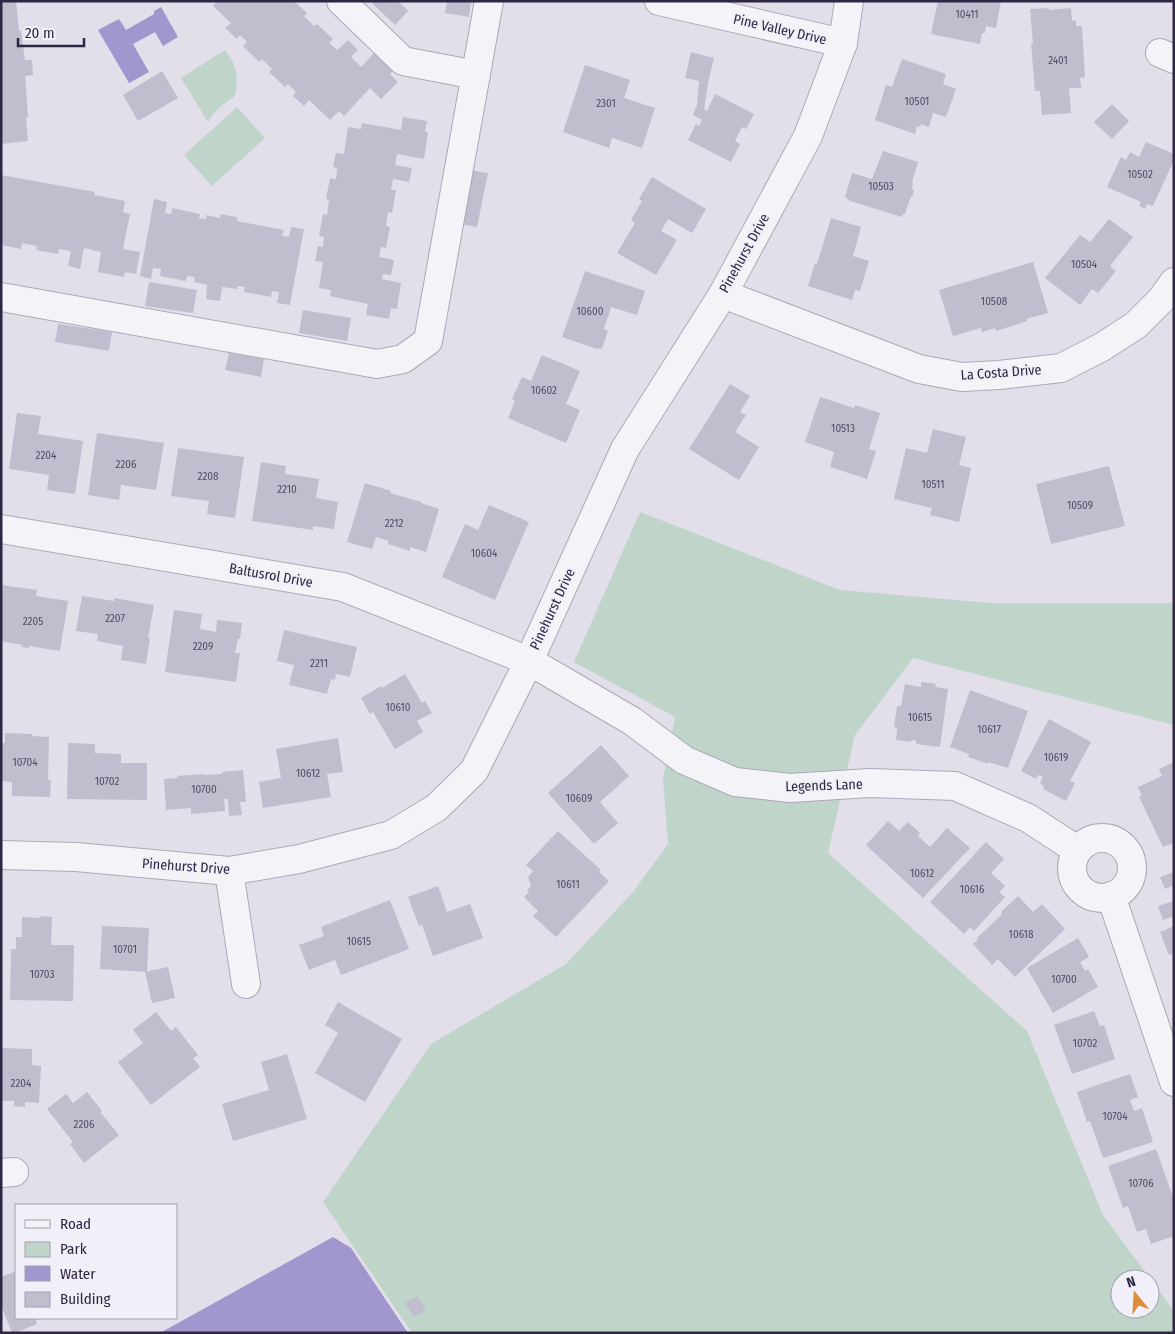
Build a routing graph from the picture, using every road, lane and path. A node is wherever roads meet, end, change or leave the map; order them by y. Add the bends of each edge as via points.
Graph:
1 (341, 1) edge
2 (489, 1) edge
3 (659, 1) edge
4 (850, 1) edge
5 (843, 43) junction
6 (476, 75) junction
7 (1174, 282) edge
8 (723, 294) junction
9 (1, 297) edge
10 (1, 529) edge
11 (529, 661) junction
12 (1077, 850) junction
13 (1, 855) edge
14 (229, 871) junction
15 (1111, 896) junction
16 (246, 984) dead end
17 (1174, 1082) edge

1 - 6 street via 403,61
2 - 6 street
3 - 5 street, Pine Valley Drive
4 - 5 street, Pinehurst Drive
5 - 8 street, Pinehurst Drive via 808,136
6 - 9 street via 428,341 403,359 377,364
7 - 8 street, La Costa Drive via 1136,325 1061,368 962,376 919,369
8 - 11 street, Pinehurst Drive via 625,449
10 - 11 street, Baltusrol Drive via 343,587
11 - 12 street, Legends Lane via 632,721 684,760 735,782 790,788 870,783 955,786 1028,818
11 - 14 street, Pinehurst Drive via 474,770 436,808 391,835 299,859
12 - 15 street via 1072,868 1078,885 1092,896
12 - 15 street via 1093,839 1104,838 1114,840 1129,854 1132,869 1127,884
13 - 14 street, Pinehurst Drive via 76,857
14 - 16 street
15 - 17 street

